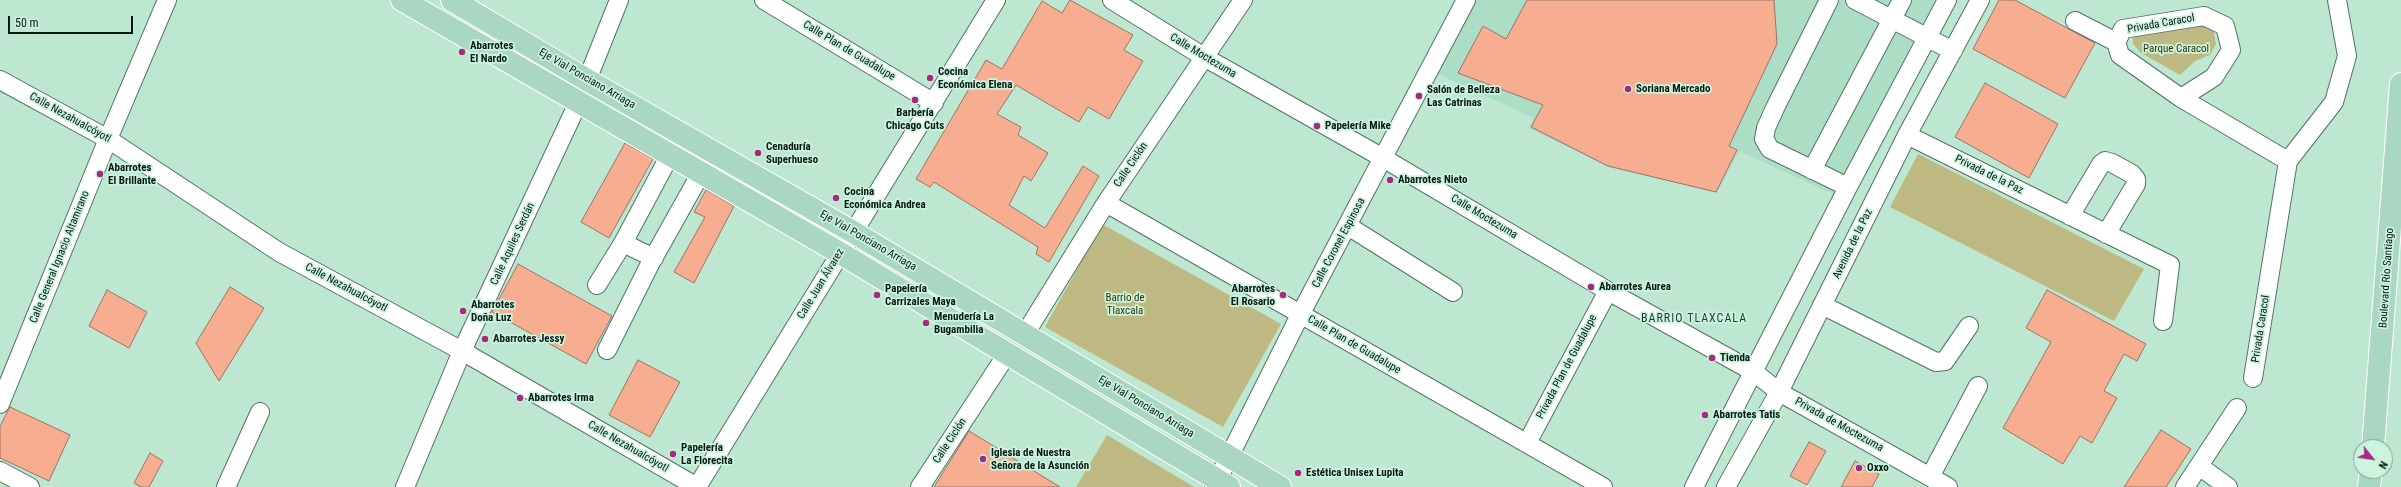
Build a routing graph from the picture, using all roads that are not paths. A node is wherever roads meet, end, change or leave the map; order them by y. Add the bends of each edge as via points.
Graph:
1 (167, 0) edge
2 (402, 0) edge
3 (452, 0) edge
4 (619, 0) edge
5 (764, 0) edge
6 (996, 0) edge
7 (1112, 0) edge
8 (1243, 0) edge
9 (1466, 0) edge
10 (1829, 0) edge
11 (1855, 0) edge
12 (1902, 0) edge
13 (1948, 0) edge
14 (1980, 0) edge
15 (2337, 0) edge
16 (1893, 19) junction
17 (2075, 21) dead end
18 (1928, 37) junction
19 (2116, 42) junction
20 (1953, 51) junction
21 (1204, 57) junction
22 (0, 80) edge
23 (587, 80) junction
24 (2401, 84) edge
25 (2181, 98) junction
26 (578, 103) junction
27 (934, 103) junction
28 (1907, 135) junction
29 (108, 139) junction
30 (670, 155) junction
31 (1383, 158) junction
32 (2288, 162) junction
33 (1812, 170) junction
34 (701, 173) junction
35 (1848, 187) junction
36 (1106, 203) junction
37 (2070, 216) junction
38 (1348, 226) junction
39 (854, 232) junction
40 (2106, 234) junction
41 (623, 243) junction
42 (840, 253) junction
43 (654, 258) junction
44 (597, 285) dead end
45 (1608, 291) junction
46 (1454, 292) dead end
47 (1822, 305) junction
48 (1300, 315) junction
49 (2163, 321) dead end
50 (1969, 326) dead end
51 (1025, 334) junction
52 (607, 350) dead end
53 (462, 351) junction
54 (1007, 354) junction
55 (1754, 372) junction
56 (2253, 378) dead end
57 (1978, 386) dead end
58 (1779, 392) junction
59 (0, 404) edge
60 (2237, 408) dead end
61 (260, 412) dead end
62 (2374, 439) edge
63 (1526, 443) junction
64 (1712, 453) junction
65 (1230, 457) junction
66 (1737, 466) junction
67 (2199, 466) junction
68 (0, 471) edge
69 (1930, 477) junction
70 (1220, 485) edge
71 (30, 487) edge
72 (226, 487) edge
73 (405, 487) edge
74 (697, 487) edge
75 (920, 487) edge
76 (1280, 487) edge
77 (1603, 487) edge
78 (1694, 487) edge
79 (1726, 487) edge
80 (1948, 487) edge
81 (2185, 487) edge
82 (2228, 487) edge

1 - 29 street, Calle General Ignacio Altamirano
2 - 26 main road
3 - 23 main road, Eje Vial Ponciano Arriaga
4 - 23 street, Calle Aquiles Serdán
5 - 27 street, Calle Plan de Guadalupe
6 - 27 street, Calle Juan Álvarez
7 - 21 street, Calle Moctezuma
8 - 21 street, Calle Ciclón
9 - 31 street, Calle Coronel Espinosa
10 - 33 street via 1775,108 1764,139 1770,150
11 - 16 street
12 - 16 street
13 - 18 street
14 - 20 street, Avenida de la Paz
15 - 32 street, Privada Caracol via 2347,56 2334,102
16 - 18 street
16 - 33 street
17 - 19 street
18 - 20 street
18 - 35 street
19 - 25 street, Privada Caracol via 2120,55
19 - 25 street, Privada Caracol via 2123,30 2204,16 2225,26 2231,50 2214,77
20 - 28 street, Avenida de la Paz
21 - 31 street, Calle Moctezuma
21 - 36 street, Calle Ciclón
22 - 29 street, Calle Nezahualcóyotl
23 - 26 street, Calle Aquiles Serdán
23 - 39 main road, Eje Vial Ponciano Arriaga
24 - 62 main road, Boulevard Río Santiago
25 - 32 street, Privada Caracol
26 - 30 main road
26 - 53 street, Calle Aquiles Serdán
27 - 39 street, Calle Juan Álvarez
28 - 37 street, Privada de la Paz
28 - 47 street, Avenida de la Paz
29 - 53 street, Calle Nezahualcóyotl via 279,252
29 - 59 street, Calle General Ignacio Altamirano
30 - 34 main road
30 - 41 street
31 - 38 street, Calle Coronel Espinosa
31 - 45 street, Calle Moctezuma
32 - 56 street, Privada Caracol
33 - 35 street
34 - 42 main road
34 - 43 street
35 - 55 street
36 - 48 street, Calle Plan de Guadalupe
36 - 51 street, Calle Ciclón
37 - 40 street, Privada de la Paz
37 - 40 street via 2101,164 2104,161 2112,163 2132,174 2136,184
38 - 46 street
38 - 48 street, Calle Coronel Espinosa
39 - 42 street, Calle Juan Álvarez
39 - 51 main road, Eje Vial Ponciano Arriaga
40 - 49 street, Privada de la Paz via 2170,265
41 - 43 street
41 - 44 street
42 - 54 main road
42 - 74 street, Calle Juan Álvarez
43 - 52 street
45 - 55 street, Calle Moctezuma
45 - 63 street, Privada Plan de Guadalupe
47 - 50 street via 1936,362 1945,361
47 - 58 street, Avenida de la Paz
48 - 63 street, Calle Plan de Guadalupe
48 - 65 street, Calle Coronel Espinosa
51 - 65 main road, Eje Vial Ponciano Arriaga
53 - 73 street, Calle Aquiles Serdán
53 - 74 street, Calle Nezahualcóyotl
54 - 70 main road
54 - 75 street, Calle Ciclón
55 - 58 street, Privada de Moctezuma
55 - 64 street
57 - 69 street
58 - 66 street, Avenida de la Paz
58 - 69 street, Privada de Moctezuma
60 - 67 street
61 - 72 street
63 - 77 street, Calle Plan de Guadalupe
64 - 66 street
64 - 78 street
65 - 70 street, Calle Coronel Espinosa
65 - 76 main road, Eje Vial Ponciano Arriaga
66 - 79 street, Avenida de la Paz
67 - 81 street
67 - 82 street
68 - 71 street
69 - 80 street, Privada de Moctezuma

